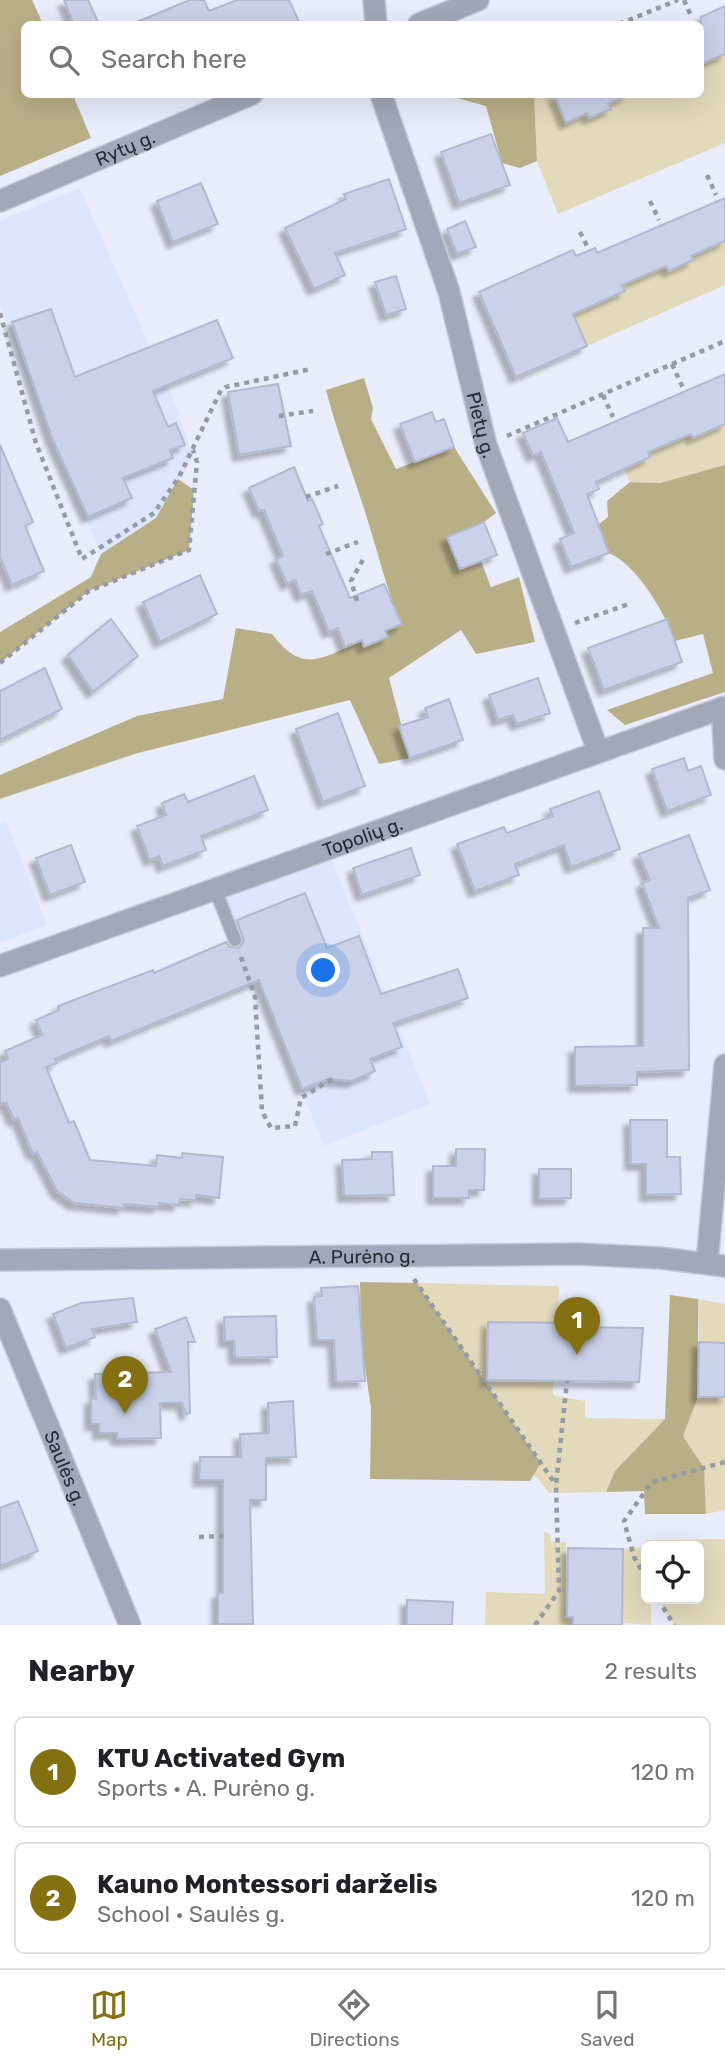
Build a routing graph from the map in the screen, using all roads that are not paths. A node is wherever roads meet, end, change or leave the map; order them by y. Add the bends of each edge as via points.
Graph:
1 (374, 0) edge
2 (478, 0) edge
3 (376, 21) edge
4 (426, 21) edge
5 (243, 98) edge
6 (381, 98) edge
7 (0, 201) edge
8 (723, 707) edge
9 (598, 751) junction
10 (725, 759) edge
11 (215, 889) junction
12 (235, 940) road end
13 (0, 966) edge
14 (725, 1065) edge
15 (0, 1260) edge
16 (716, 1264) edge
17 (0, 1309) edge
18 (130, 1625) edge

1 - 3 street
2 - 4 street
5 - 7 street, Rytų g.
6 - 9 street, Pietų g. via 449,292 486,445
8 - 9 street, Topolių g.
8 - 10 street
9 - 11 street, Topolių g.
11 - 12 lane
11 - 13 street, Topolių g.
14 - 16 street
15 - 16 street, A. Purėno g. via 578,1254
17 - 18 street, Saulės g.

